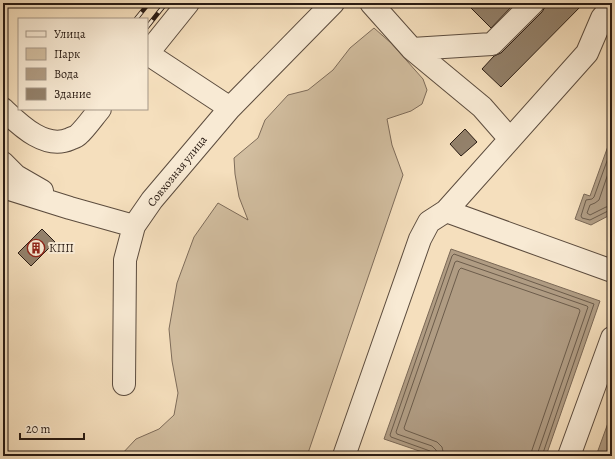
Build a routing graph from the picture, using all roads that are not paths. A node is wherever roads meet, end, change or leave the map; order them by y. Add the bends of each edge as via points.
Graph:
1 (188, 3) edge
2 (333, 3) edge
3 (371, 3) edge
4 (533, 3) edge
5 (612, 6) edge
6 (412, 49) junction
7 (148, 53) edge
8 (148, 55) edge
9 (230, 108) junction
10 (3, 109) edge
11 (99, 110) edge
12 (510, 139) junction
13 (3, 163) edge
14 (3, 187) edge
15 (70, 208) junction
16 (446, 211) junction
17 (134, 226) junction
18 (612, 271) edge
19 (612, 338) edge
20 (124, 384) dead end
21 (344, 456) edge
22 (569, 456) edge

1 - 7 street
2 - 9 street, Совхозная улица
3 - 6 street
4 - 6 street via 492,44
5 - 12 street via 602,18 586,53
6 - 12 street via 482,107
8 - 9 street
9 - 17 street, Совхозная улица via 152,200
10 - 11 street via 33,134 46,140 63,142 78,136
12 - 16 street
13 - 15 street via 16,176
14 - 15 street
15 - 17 street
16 - 18 street
16 - 21 street via 429,222 420,238
17 - 20 street, Совхозная улица via 125,260
19 - 22 street

